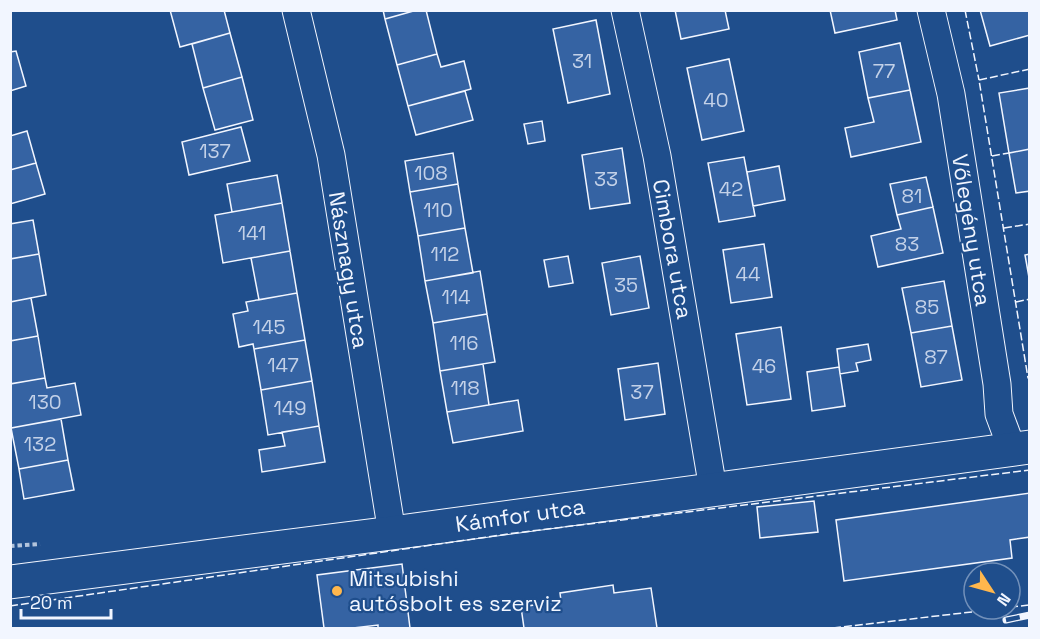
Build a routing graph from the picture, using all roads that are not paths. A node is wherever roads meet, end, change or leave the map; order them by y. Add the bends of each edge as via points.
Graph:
1 (296, 10) edge
2 (625, 10) edge
3 (931, 10) edge
4 (1020, 448) edge
5 (713, 489) junction
6 (392, 533) junction
7 (10, 582) edge

1 - 6 street, Násznagy utca via 331,155
2 - 5 street, Cimbora utca via 657,156
3 - 4 street, Vőlegény utca via 953,105 999,414
4 - 5 street, Kámfor utca
5 - 6 street, Kámfor utca
6 - 7 street, Kámfor utca

